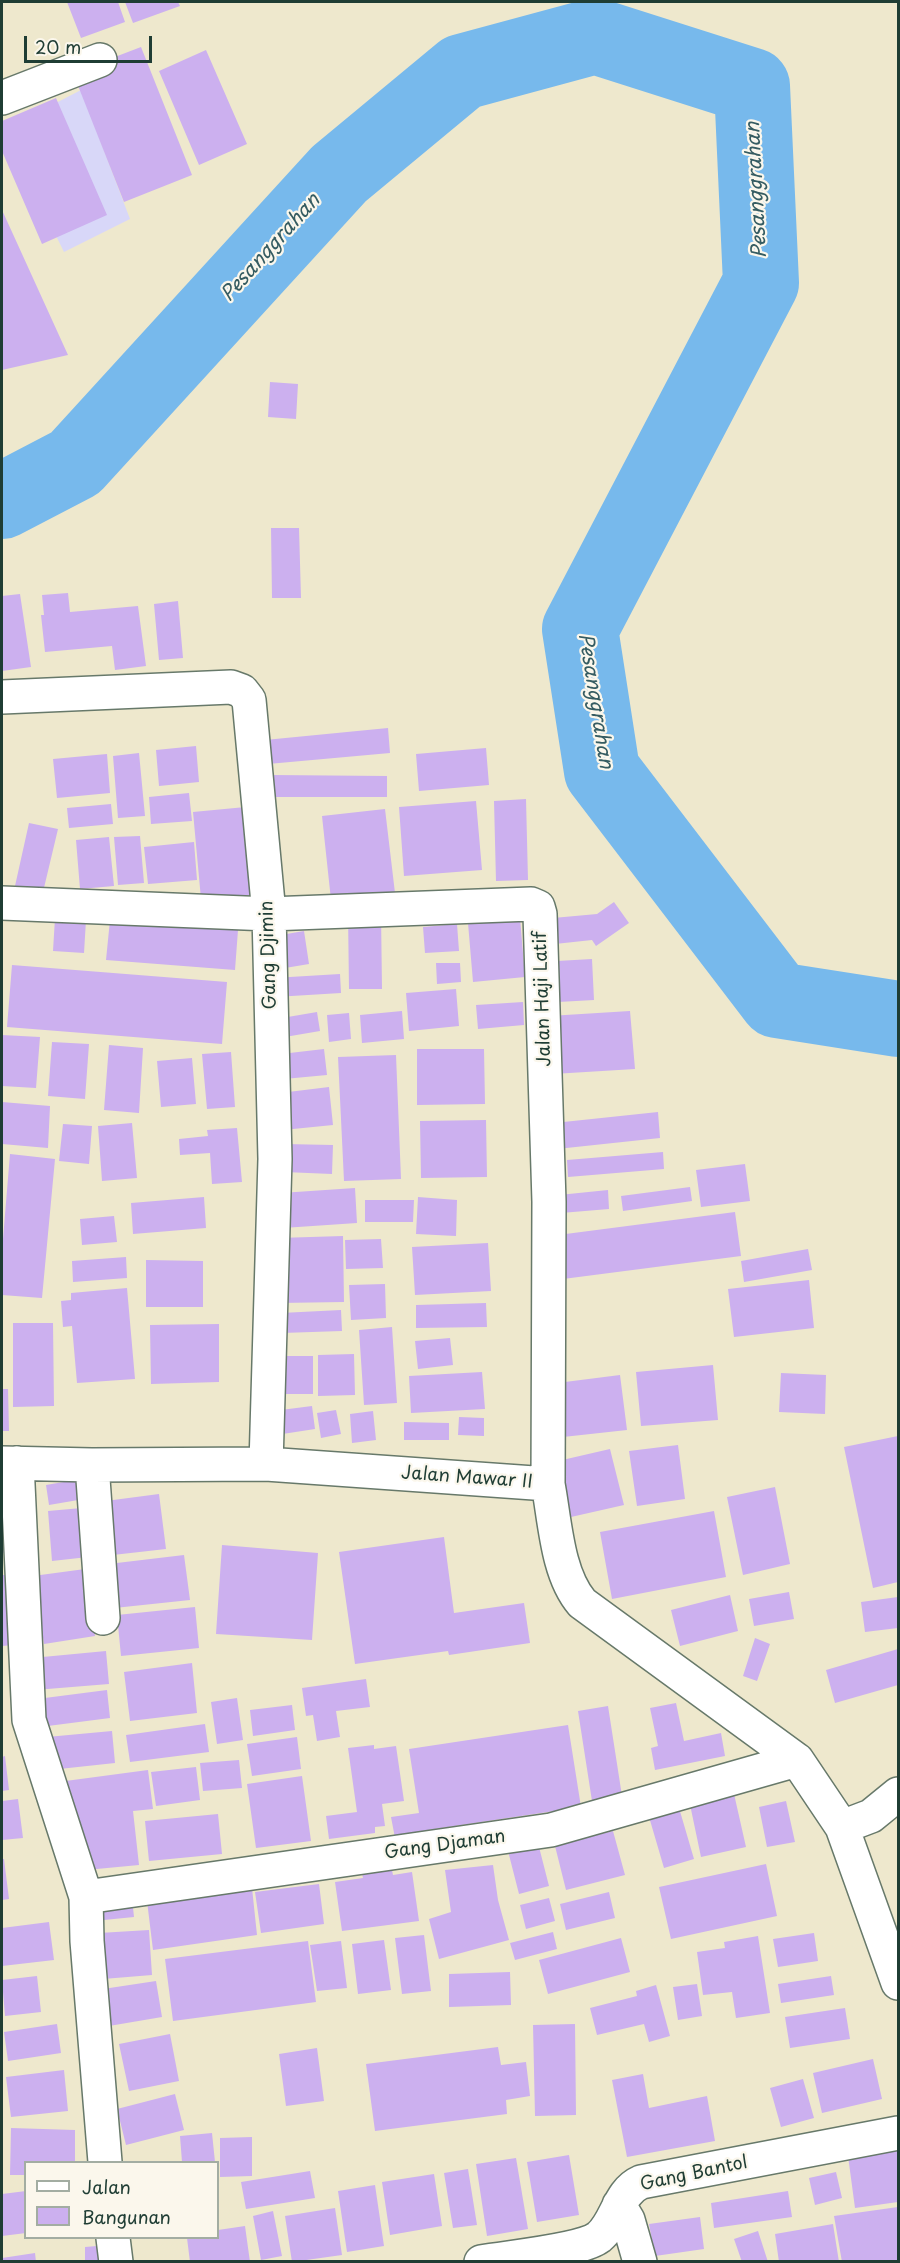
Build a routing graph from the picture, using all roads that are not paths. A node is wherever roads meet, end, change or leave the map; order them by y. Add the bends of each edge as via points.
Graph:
1 (100, 60) dead end
2 (2, 98) edge
3 (2, 698) edge
4 (2, 903) edge
5 (269, 914) junction
6 (9, 1463) edge
7 (266, 1464) junction
8 (92, 1465) junction
9 (548, 1484) junction
10 (103, 1618) dead end
11 (797, 1760) junction
12 (898, 1794) edge
13 (842, 1827) junction
14 (86, 1897) junction
15 (898, 1983) edge
16 (898, 2133) edge
17 (105, 2161) edge
18 (619, 2205) junction
19 (113, 2239) edge
20 (116, 2262) edge
21 (481, 2262) edge
22 (640, 2262) edge

1 - 2 street
3 - 5 street, Gang Djimin via 231,687 242,691 249,700
4 - 5 street, Jalan Haji Latif
5 - 7 street, Gang Djimin via 275,1159
5 - 9 street, Jalan Haji Latif via 531,904 538,908 549,1202
6 - 8 street, Jalan Mawar II
6 - 14 street via 29,1720
7 - 8 street, Jalan Mawar II
7 - 9 street, Jalan Mawar II
8 - 10 street
9 - 11 street, Jalan Mawar II via 568,1583 582,1603
11 - 13 street, Jalan Mawar II
11 - 14 street, Gang Djaman via 551,1830
12 - 13 street via 871,1816
13 - 15 street, Jalan Mawar II
14 - 17 street
16 - 18 street, Gang Bantol via 641,2182 632,2187
18 - 21 street, Gang Bantol via 600,2236 584,2245
18 - 22 street
19 - 20 street

